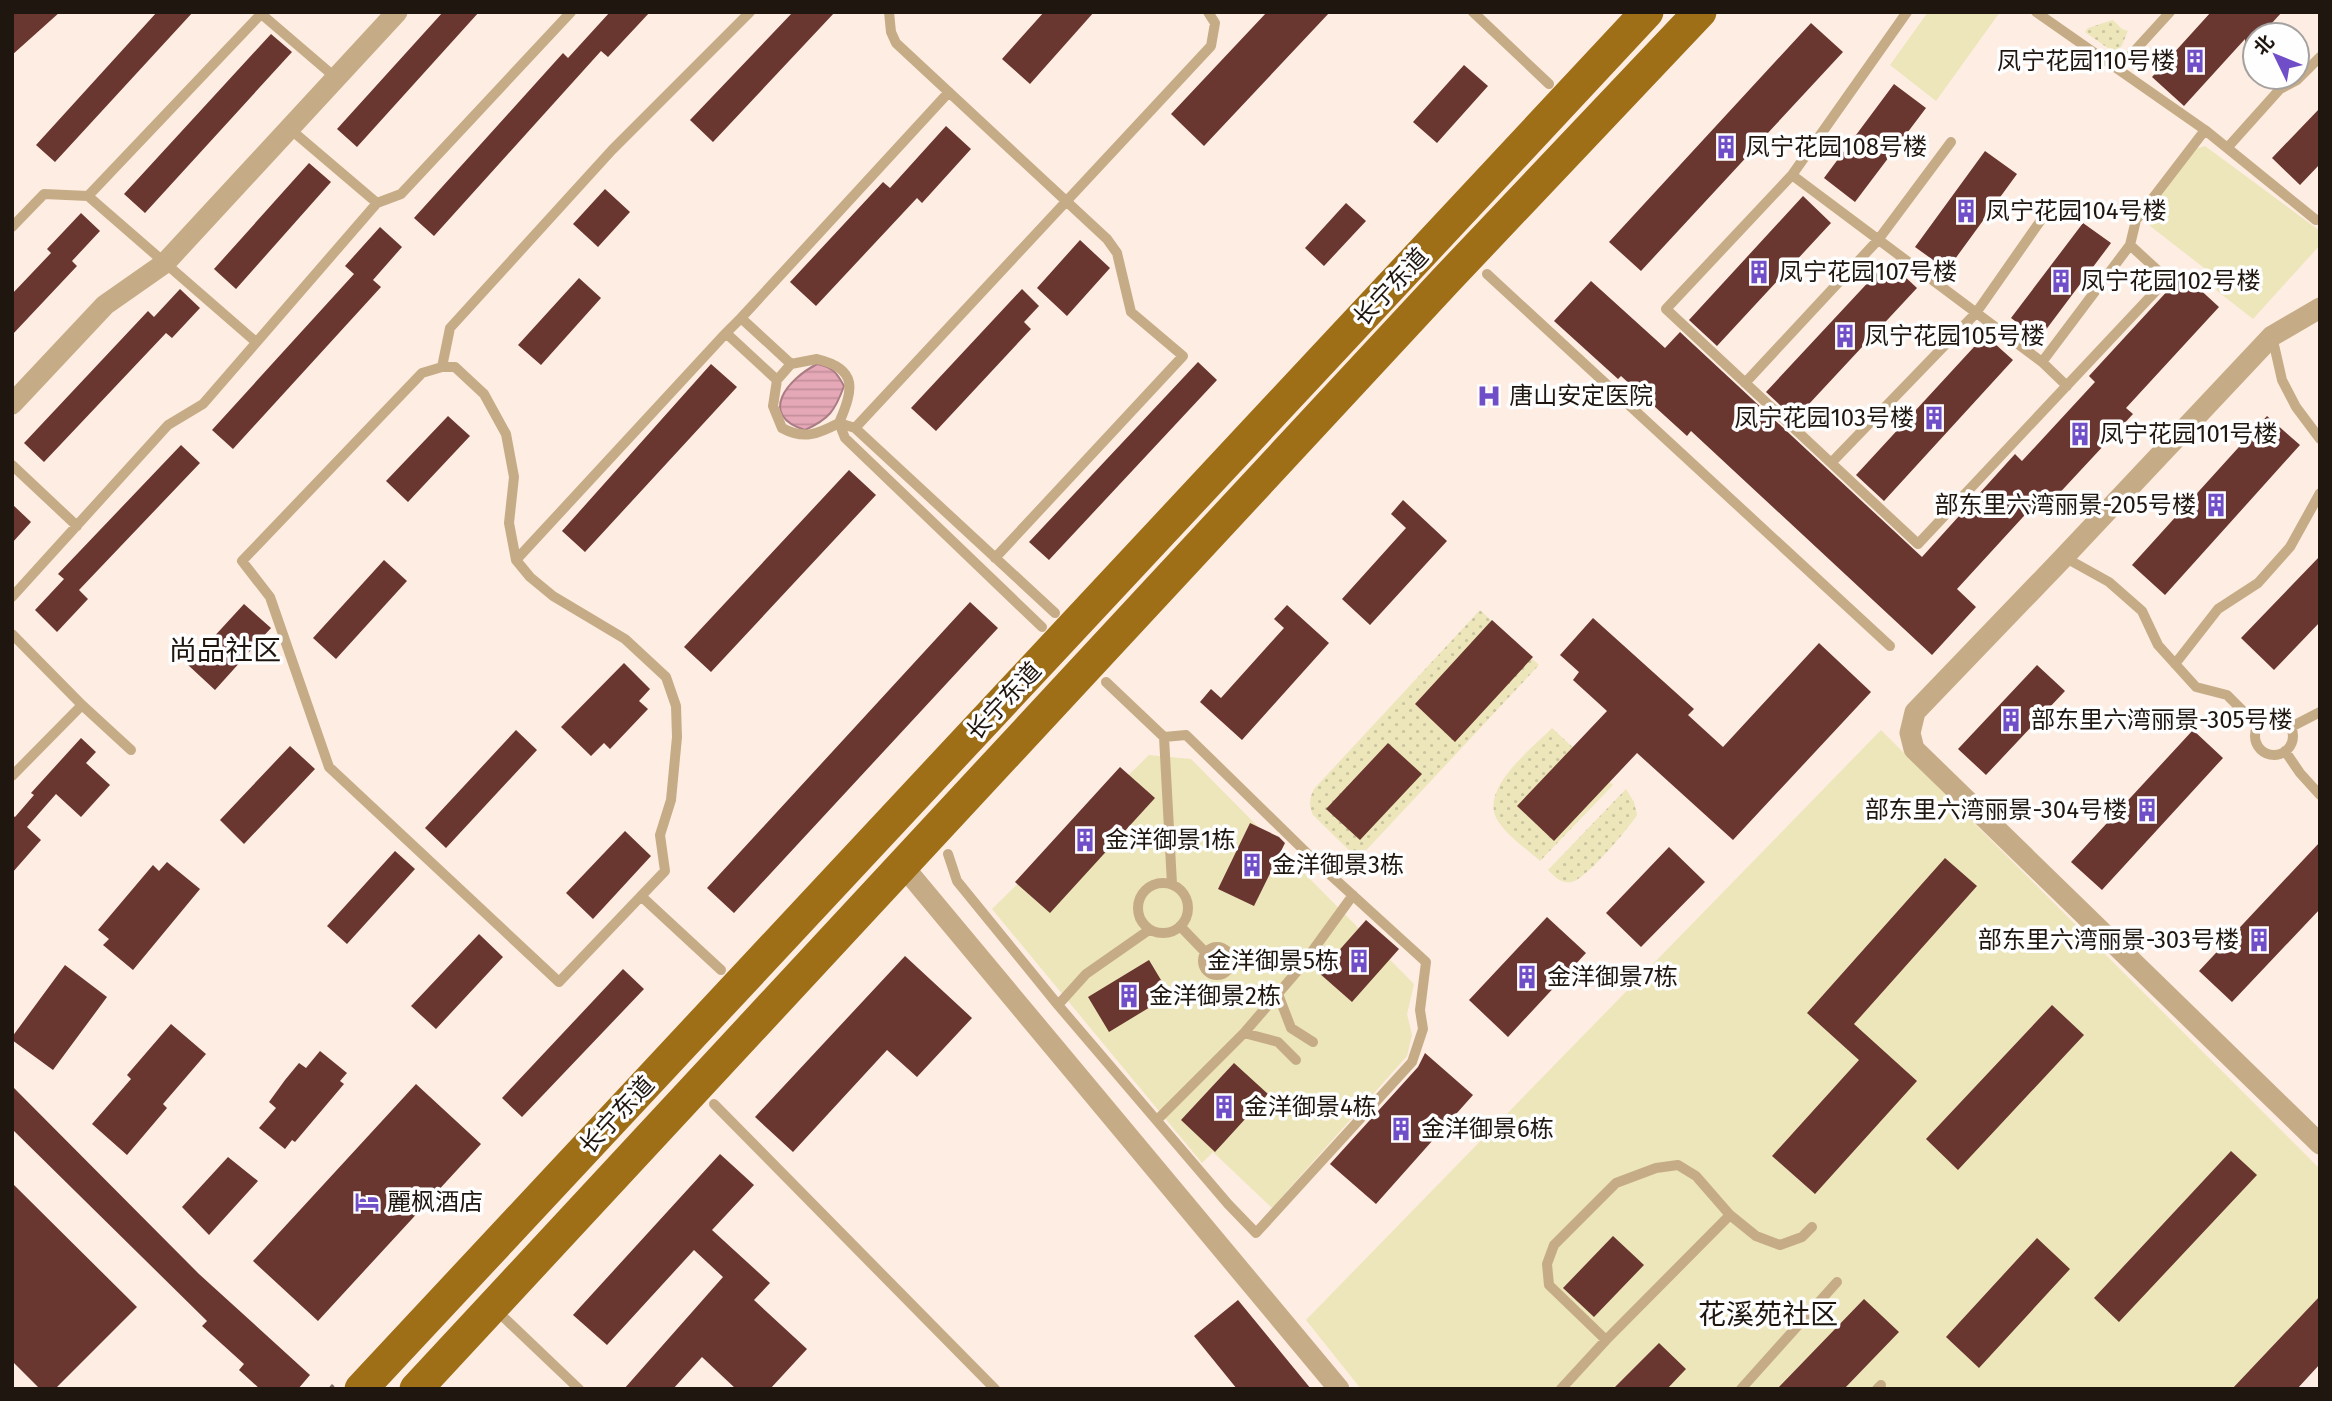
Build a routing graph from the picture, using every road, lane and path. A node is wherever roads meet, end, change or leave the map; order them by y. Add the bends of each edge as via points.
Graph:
1 (397, 12) edge
2 (750, 12) edge
3 (889, 12) edge
4 (1208, 12) edge
5 (1473, 12) edge
6 (1647, 12) edge
7 (1700, 12) edge
8 (1907, 12) edge
9 (2036, 12) edge
10 (2170, 12) edge
11 (260, 13) edge
12 (570, 13) edge
13 (2320, 57) edge
14 (2118, 69) junction
15 (336, 78) junction
16 (1549, 84) dead end
17 (949, 92) junction
18 (290, 129) junction
19 (2205, 130) junction
20 (1951, 142) dead end
21 (2228, 147) junction
22 (1791, 175) junction
23 (88, 196) junction
24 (1066, 201) junction
25 (377, 203) junction
26 (2048, 210) dead end
27 (2316, 220) dead end
28 (12, 227) edge
29 (1878, 240) junction
30 (2130, 245) junction
31 (165, 263) junction
32 (1487, 274) dead end
33 (2320, 308) edge
34 (1976, 313) junction
35 (741, 317) junction
36 (726, 333) junction
37 (2272, 336) junction
38 (256, 342) junction
39 (2042, 362) junction
40 (792, 364) junction
41 (442, 367) junction
42 (777, 380) junction
43 (1745, 383) junction
44 (2067, 386) junction
45 (12, 404) edge
46 (839, 423) junction
47 (855, 428) junction
48 (2320, 439) edge
49 (1831, 463) junction
50 (12, 465) edge
51 (2320, 493) edge
52 (77, 526) junction
53 (2064, 557) junction
54 (995, 558) junction
55 (516, 560) junction
56 (12, 597) edge
57 (1055, 613) dead end
58 (1042, 627) dead end
59 (12, 634) edge
60 (1890, 646) dead end
61 (2175, 664) junction
62 (1106, 682) dead end
63 (82, 705) junction
64 (2320, 712) edge
65 (2258, 726) junction
66 (2291, 727) junction
67 (1164, 737) junction
68 (131, 750) dead end
69 (2285, 751) junction
70 (12, 776) edge
71 (2320, 795) edge
72 (948, 854) dead end
73 (903, 866) junction
74 (1172, 884) junction
75 (1353, 895) junction
76 (641, 896) junction
77 (1181, 926) junction
78 (1149, 930) junction
79 (1206, 953) dead end
80 (721, 970) dead end
81 (1278, 993) junction
82 (1058, 1005) junction
83 (1244, 1033) junction
84 (1314, 1042) dead end
85 (1296, 1060) dead end
86 (714, 1104) dead end
87 (1157, 1120) junction
88 (2320, 1144) edge
89 (1730, 1215) junction
90 (1812, 1227) dead end
91 (1837, 1282) dead end
92 (494, 1307) junction
93 (1606, 1340) junction
94 (361, 1389) edge
95 (416, 1389) edge
96 (579, 1389) edge
97 (995, 1389) edge
98 (1339, 1389) edge
99 (1561, 1389) edge
100 (1741, 1389) edge

1 - 15 street
2 - 41 lane via 612,150 450,328
3 - 17 lane via 896,43
4 - 24 lane via 1214,23 1211,46
5 - 16 lane
6 - 94 main road, 长宁东道
7 - 73 main road, 长宁东道
8 - 22 lane
9 - 14 lane
10 - 14 lane
11 - 15 lane
11 - 23 lane
12 - 25 lane via 401,194
13 - 21 lane via 2297,80 2280,89
14 - 19 lane
15 - 18 street
17 - 24 lane
17 - 35 lane
18 - 25 lane
18 - 31 street
19 - 21 lane
19 - 30 lane via 2136,220
20 - 29 lane
21 - 27 lane
22 - 29 lane
22 - 43 lane via 1667,309
23 - 28 lane via 44,194
23 - 31 lane
24 - 47 lane
24 - 54 lane via 1117,253 1131,312 1183,356
25 - 38 lane
26 - 34 lane
29 - 34 lane
29 - 43 lane
30 - 39 lane
30 - 44 lane via 2167,279
31 - 38 lane
31 - 45 street via 105,305
32 - 60 lane
33 - 37 street
34 - 39 lane
34 - 49 lane
35 - 36 lane
35 - 40 lane
36 - 42 lane
36 - 55 lane
37 - 48 lane via 2282,380
37 - 53 street
38 - 52 lane via 203,404 168,425
39 - 44 lane
40 - 42 lane
40 - 46 lane via 817,359 835,363 848,377 850,396
41 - 55 lane via 455,367 484,394 506,435 514,477 509,523
41 - 76 lane via 422,373 242,562 270,597 329,766 559,982
42 - 46 lane via 773,406 782,428 796,435 816,435
43 - 49 lane
44 - 49 lane via 1918,544
46 - 47 lane
46 - 58 lane via 845,438
47 - 54 lane
50 - 52 lane
51 - 61 lane via 2290,547 2258,583 2218,609
52 - 56 lane
53 - 61 lane via 2109,582 2142,611 2158,645
53 - 88 street via 1915,712 1910,733 1914,749
54 - 57 lane
55 - 76 lane via 553,596 625,639 666,677 676,706 677,737 671,800 660,835 665,871
59 - 63 lane
61 - 65 lane via 2196,687 2227,695
62 - 67 lane
63 - 68 lane
63 - 70 lane
64 - 66 lane
65 - 66 lane via 2270,717 2283,719
65 - 69 lane via 2255,741 2262,751 2274,755
66 - 69 lane via 2292,740
67 - 74 lane
67 - 75 lane via 1186,735
69 - 71 lane
72 - 82 lane via 957,881
73 - 92 main road, 长宁东道
73 - 98 street
74 - 77 lane via 1188,903
74 - 78 lane via 1155,884 1142,893 1139,918
75 - 81 lane
75 - 87 lane via 1426,962 1420,1010 1423,1029 1412,1062 1256,1233
76 - 80 lane
77 - 78 lane via 1165,934
77 - 79 lane
78 - 82 lane via 1086,974
81 - 83 lane
81 - 84 lane via 1291,1028
82 - 87 lane
83 - 85 lane via 1278,1042
83 - 87 lane
86 - 97 lane
89 - 90 lane via 1756,1236 1780,1245 1802,1237
89 - 93 lane
89 - 93 lane via 1696,1176 1678,1165 1656,1168 1616,1183 1554,1245 1546,1264 1549,1285
91 - 100 lane
92 - 95 main road, 长宁东道
92 - 96 lane
93 - 99 lane

